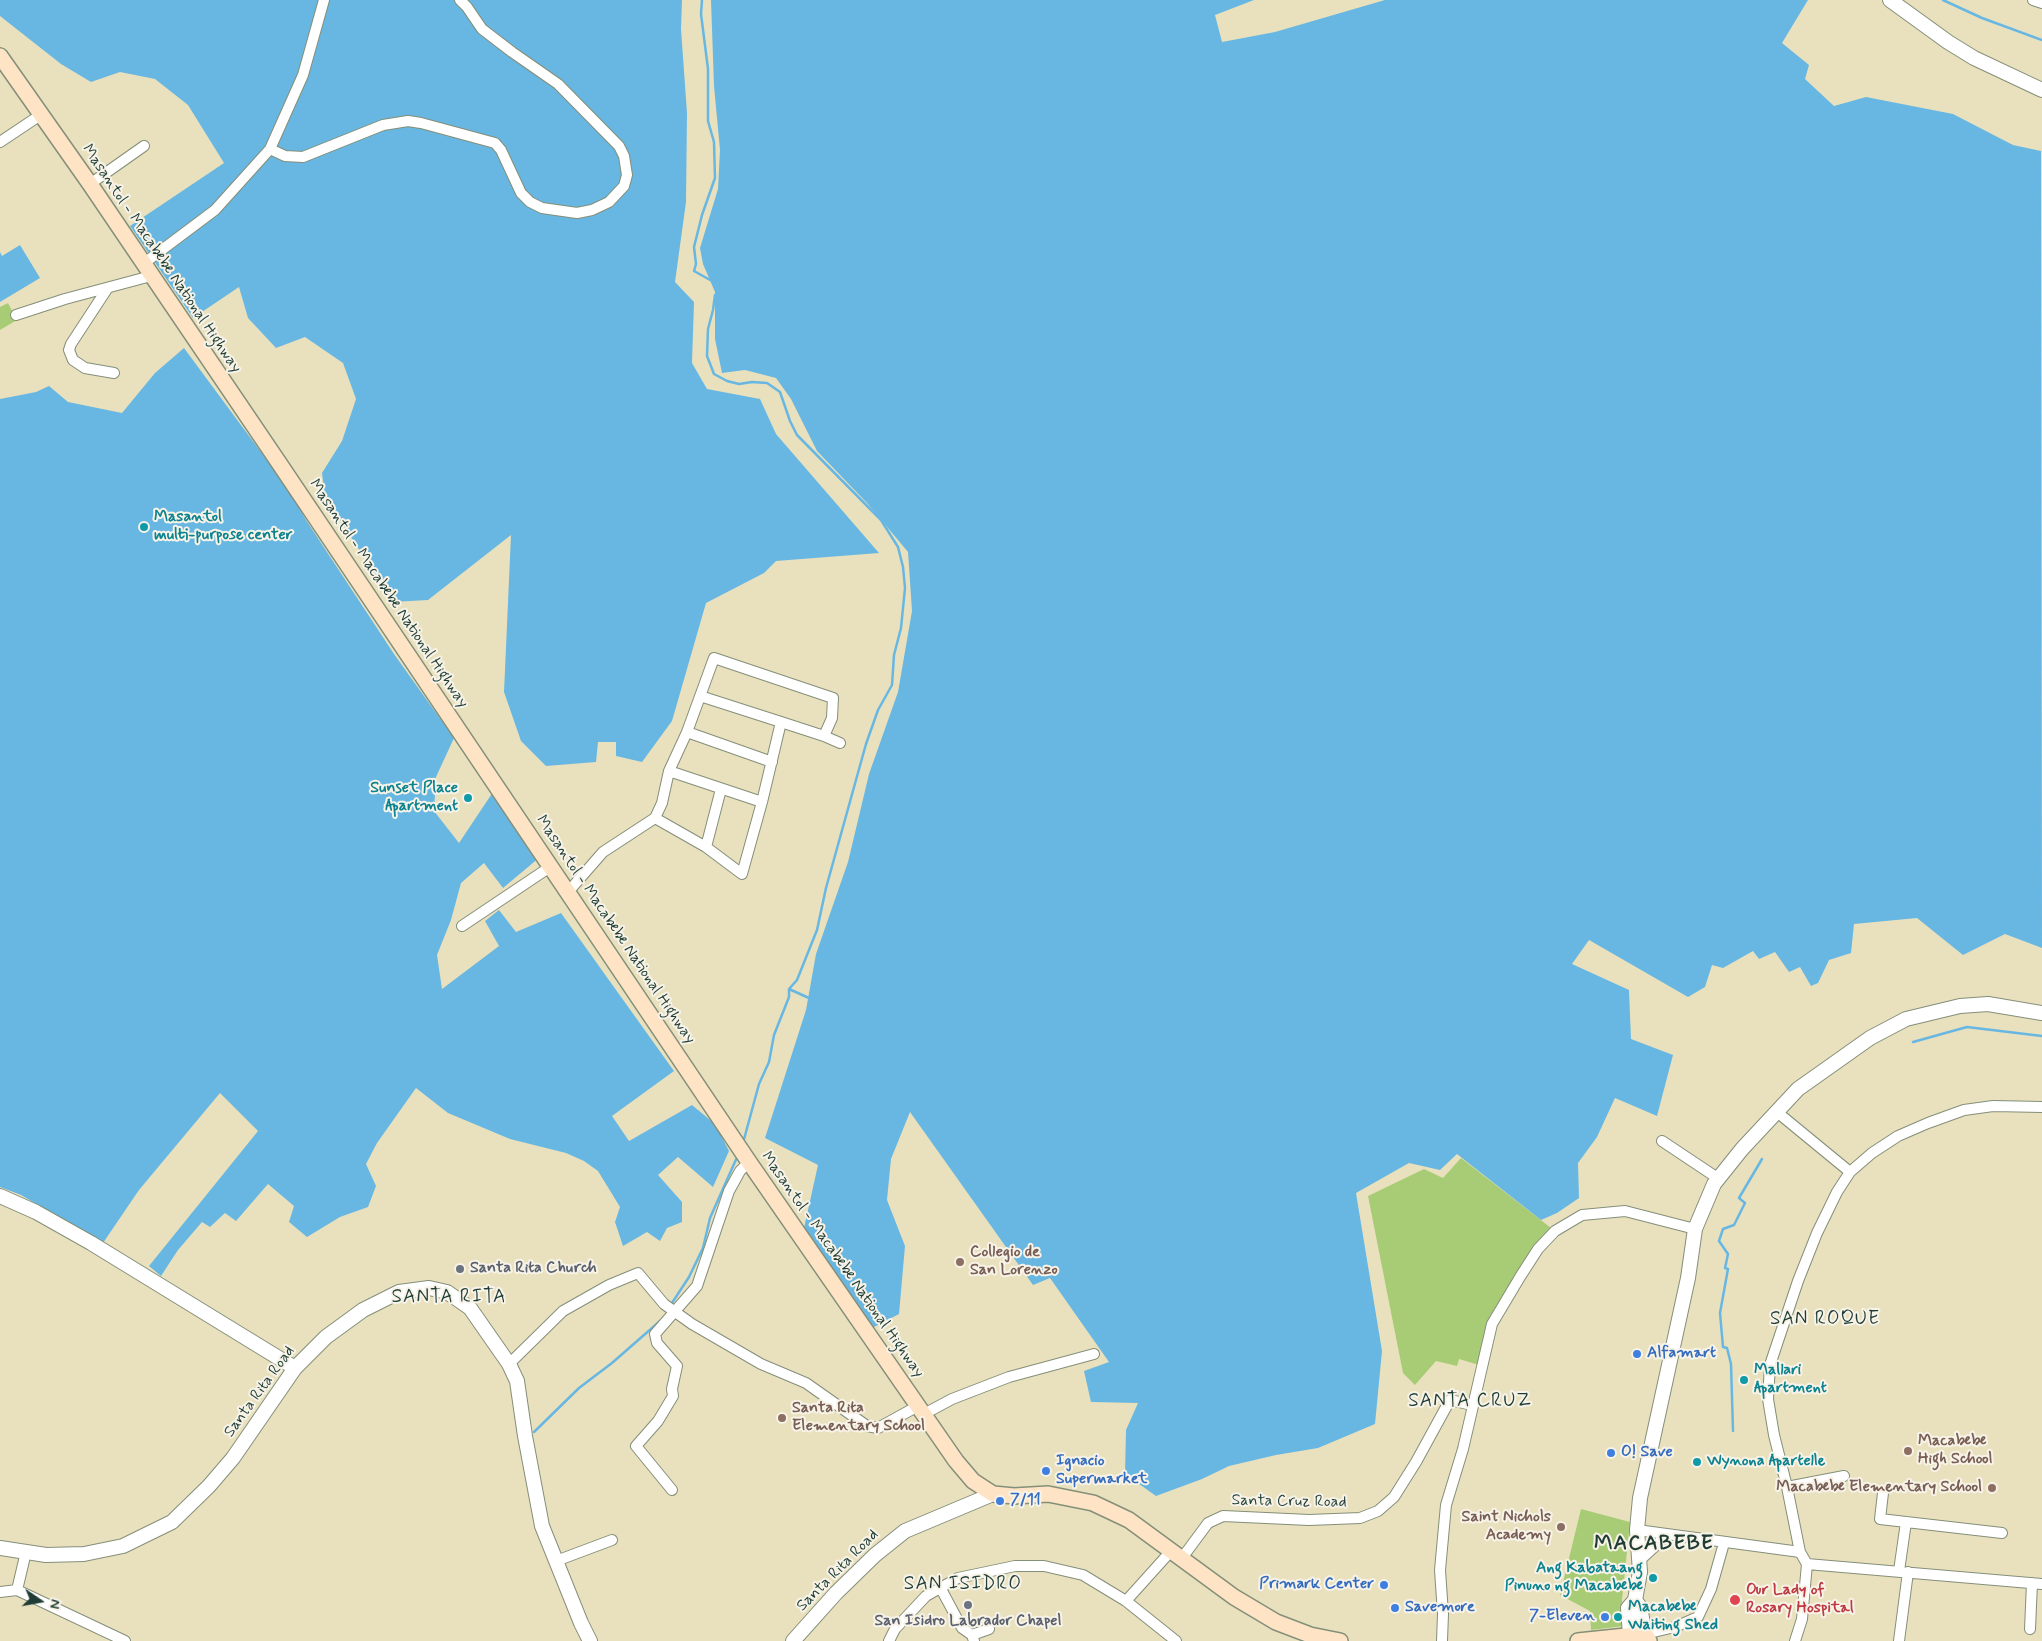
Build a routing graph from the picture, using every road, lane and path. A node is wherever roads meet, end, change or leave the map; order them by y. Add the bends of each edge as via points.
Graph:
1 (324, 0) edge
2 (460, 0) edge
3 (1890, 0) edge
4 (2033, 0) edge
5 (2042, 3) edge
6 (0, 56) edge
7 (2042, 90) edge
8 (42, 114) junction
9 (0, 142) edge
10 (144, 146) dead end
11 (270, 149) junction
12 (90, 184) junction
13 (147, 270) junction
14 (107, 289) junction
15 (16, 315) dead end
16 (114, 373) dead end
17 (700, 696) junction
18 (781, 722) junction
19 (687, 732) junction
20 (824, 736) junction
21 (840, 743) dead end
22 (772, 762) junction
23 (669, 771) junction
24 (721, 789) junction
25 (762, 802) junction
26 (655, 818) junction
27 (706, 848) junction
28 (550, 867) junction
29 (568, 892) junction
30 (462, 926) dead end
31 (2042, 1013) edge
32 (2042, 1107) edge
33 (1777, 1112) junction
34 (1662, 1141) dead end
35 (748, 1160) junction
36 (1850, 1172) junction
37 (1719, 1179) junction
38 (0, 1196) edge
39 (1696, 1229) junction
40 (670, 1308) junction
41 (1094, 1354) dead end
42 (509, 1364) junction
43 (295, 1368) junction
44 (1472, 1405) junction
45 (921, 1410) junction
46 (1844, 1476) dead end
47 (1787, 1488) junction
48 (672, 1490) dead end
49 (1883, 1493) dead end
50 (994, 1494) junction
51 (1906, 1522) junction
52 (1637, 1530) junction
53 (2002, 1533) dead end
54 (1667, 1535) junction
55 (612, 1540) dead end
56 (1724, 1543) junction
57 (0, 1548) edge
58 (26, 1552) junction
59 (1800, 1552) junction
60 (1176, 1554) junction
61 (1640, 1560) junction
62 (556, 1561) junction
63 (1807, 1564) junction
64 (1904, 1572) junction
65 (2037, 1584) edge
66 (940, 1587) junction
67 (17, 1590) junction
68 (0, 1592) edge
69 (1126, 1601) junction
70 (2030, 1629) dead end
71 (989, 1630) dead end
72 (1641, 1637) edge
73 (973, 1638) edge
74 (125, 1641) edge
75 (590, 1641) edge
76 (793, 1641) edge
77 (889, 1641) edge
78 (1176, 1641) edge
79 (1340, 1641) edge
80 (1442, 1641) edge
81 (1578, 1641) edge
82 (1795, 1641) edge
83 (1899, 1641) edge

1 - 11 street via 303,75
2 - 11 street via 482,29 558,84 619,146 627,175 624,186 609,202 578,213 542,208 521,193 496,143 421,123 402,121 384,125 303,157 285,156
3 - 7 street via 1974,58
4 - 5 street
6 - 8 main road, Masantol - Macabebe National Highway
8 - 9 street
8 - 12 main road, Masantol - Macabebe National Highway
10 - 12 street
11 - 13 street via 215,210
12 - 13 main road, Masantol - Macabebe National Highway
13 - 14 street
13 - 28 main road, Masantol - Macabebe National Highway
14 - 15 street
14 - 16 street via 69,350 73,360 85,368
17 - 18 street
17 - 19 street
17 - 20 street via 714,658 833,698 832,718
18 - 20 street
18 - 22 street
19 - 22 street
19 - 23 street
20 - 21 street
22 - 25 street
23 - 24 street
23 - 26 street
24 - 25 street
24 - 27 street
25 - 27 street via 742,874
26 - 27 street
26 - 29 street via 603,852
28 - 29 main road, Masantol - Macabebe National Highway
28 - 30 street
29 - 35 main road, Masantol - Macabebe National Highway
31 - 33 street via 1988,1004 1960,1006 1906,1019 1849,1052 1798,1089
32 - 36 street via 1993,1106 1964,1110 1898,1136 1872,1152
33 - 36 street
33 - 37 street
34 - 37 street
35 - 40 street via 729,1191 697,1286
35 - 45 main road, Masantol - Macabebe National Highway
36 - 47 street via 1836,1192 1817,1233 1770,1365 1768,1399
37 - 39 street
38 - 43 street via 91,1243
39 - 44 street via 1625,1211 1582,1215 1555,1231 1538,1249 1492,1324
39 - 52 street via 1640,1498
40 - 42 street via 638,1273 609,1285 563,1312
40 - 45 street via 761,1364 806,1384 867,1426 878,1428
40 - 48 street via 655,1334 658,1343 677,1366 673,1396 658,1421 636,1446
41 - 45 street via 1009,1377
42 - 43 street, Santa Rita Road via 470,1308 447,1292 428,1288 399,1292 362,1310 326,1337
42 - 62 street, Santa Rita Road via 517,1380 542,1526
43 - 58 street, Santa Rita Road via 232,1458 172,1522 123,1546 70,1555
44 - 60 street, Santa Cruz Road via 1450,1400 1394,1497 1378,1511 1360,1518 1309,1520 1223,1516 1208,1523
44 - 80 street via 1446,1505 1440,1570
45 - 50 main road, Masantol - Macabebe National Highway via 973,1481
46 - 47 street
47 - 59 street
49 - 51 street via 1880,1519
50 - 60 main road, Masantol - Macabebe National Highway via 1048,1494 1093,1503 1129,1520
50 - 76 street, Santa Rita Road via 905,1531 836,1593
51 - 53 street
51 - 64 street
52 - 54 street
52 - 61 street
54 - 56 street
54 - 61 street
55 - 62 street
56 - 59 street
56 - 72 street via 1711,1588 1698,1616
57 - 58 street, Santa Rita Road
58 - 67 street
59 - 63 street
60 - 69 street
60 - 79 main road, Masantol - Macabebe National Highway via 1234,1597 1276,1622 1310,1635
61 - 72 street via 1635,1600 1640,1607
62 - 75 street, Santa Rita Road
63 - 64 street
63 - 82 street via 1802,1619
64 - 65 street
64 - 83 street
65 - 70 street
66 - 69 street via 958,1578 1015,1566 1044,1566 1083,1575
66 - 73 street via 962,1628
66 - 77 street via 911,1611
67 - 68 street
67 - 74 street
69 - 78 street
71 - 73 street
72 - 81 main road

